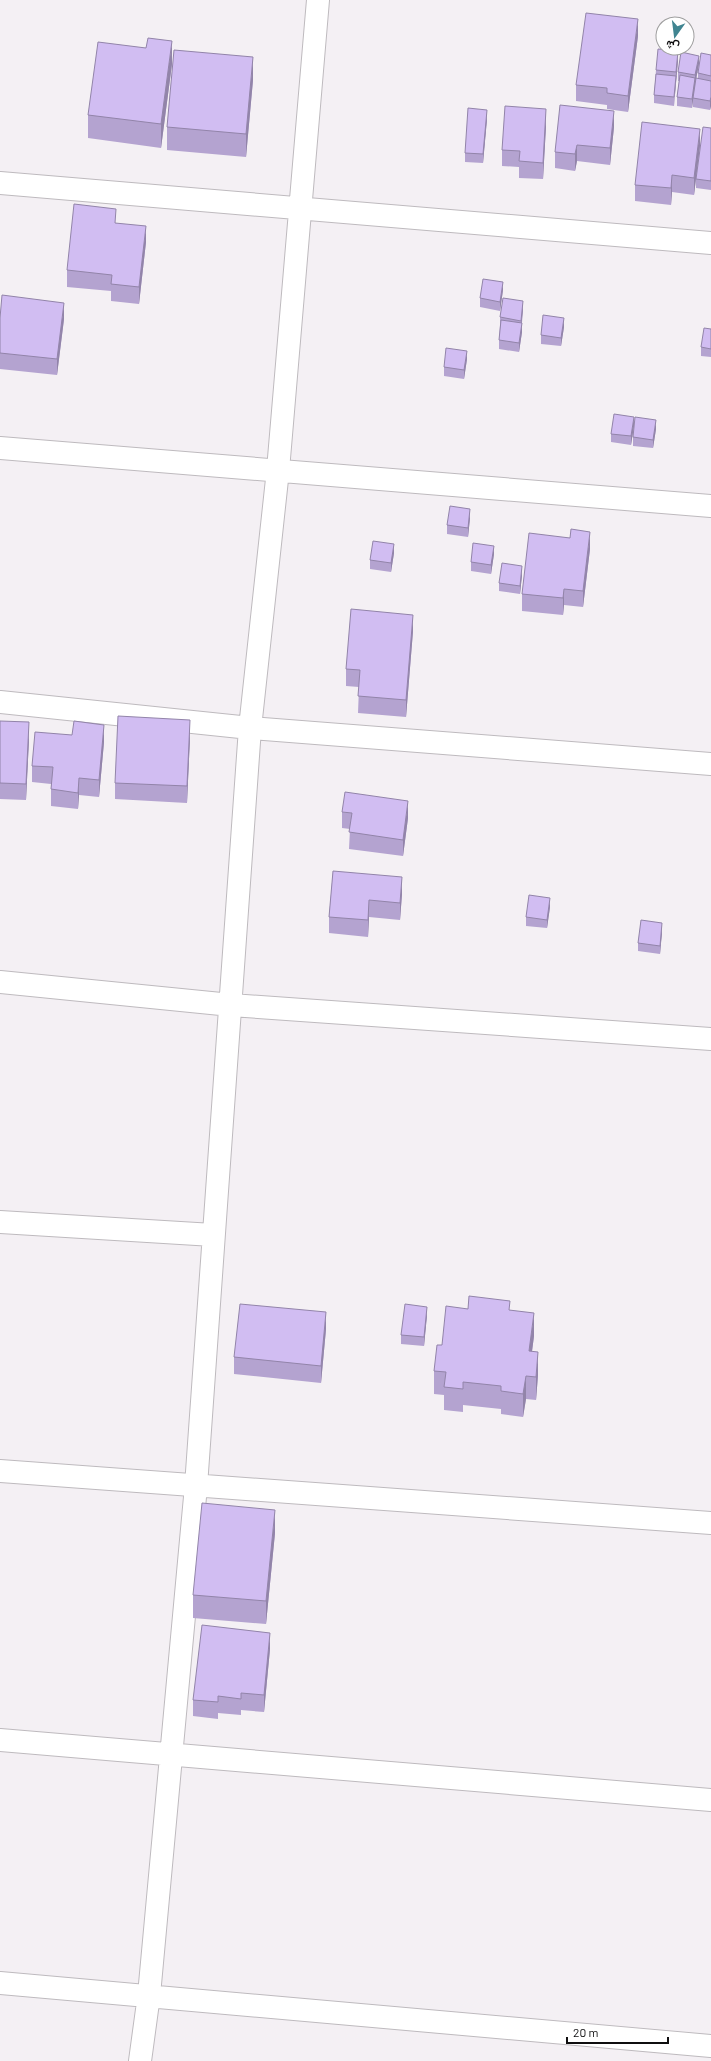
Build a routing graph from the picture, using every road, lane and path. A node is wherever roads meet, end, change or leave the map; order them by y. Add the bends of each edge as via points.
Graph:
1 (318, 0) edge
2 (0, 183) edge
3 (301, 208) junction
4 (711, 244) edge
5 (0, 448) edge
6 (278, 470) junction
7 (711, 506) edge
8 (0, 702) edge
9 (250, 728) junction
10 (711, 764) edge
11 (0, 982) edge
12 (231, 1005) junction
13 (711, 1039) edge
14 (0, 1222) edge
15 (213, 1235) junction
16 (0, 1472) edge
17 (196, 1486) junction
18 (711, 1523) edge
19 (0, 1740) edge
20 (171, 1754) junction
21 (711, 1800) edge
22 (0, 1983) edge
23 (149, 1995) junction
24 (711, 2046) edge
25 (140, 2061) edge

1 - 3 street
2 - 3 street
3 - 4 street
3 - 6 street
5 - 6 street
6 - 7 street
6 - 9 street
8 - 9 street
9 - 10 street
9 - 12 street
11 - 12 street
12 - 13 street
12 - 15 street
14 - 15 street
15 - 17 street
16 - 17 street
17 - 18 street
17 - 20 street
19 - 20 street
20 - 21 street
20 - 23 street
22 - 23 street
23 - 24 street
23 - 25 street

